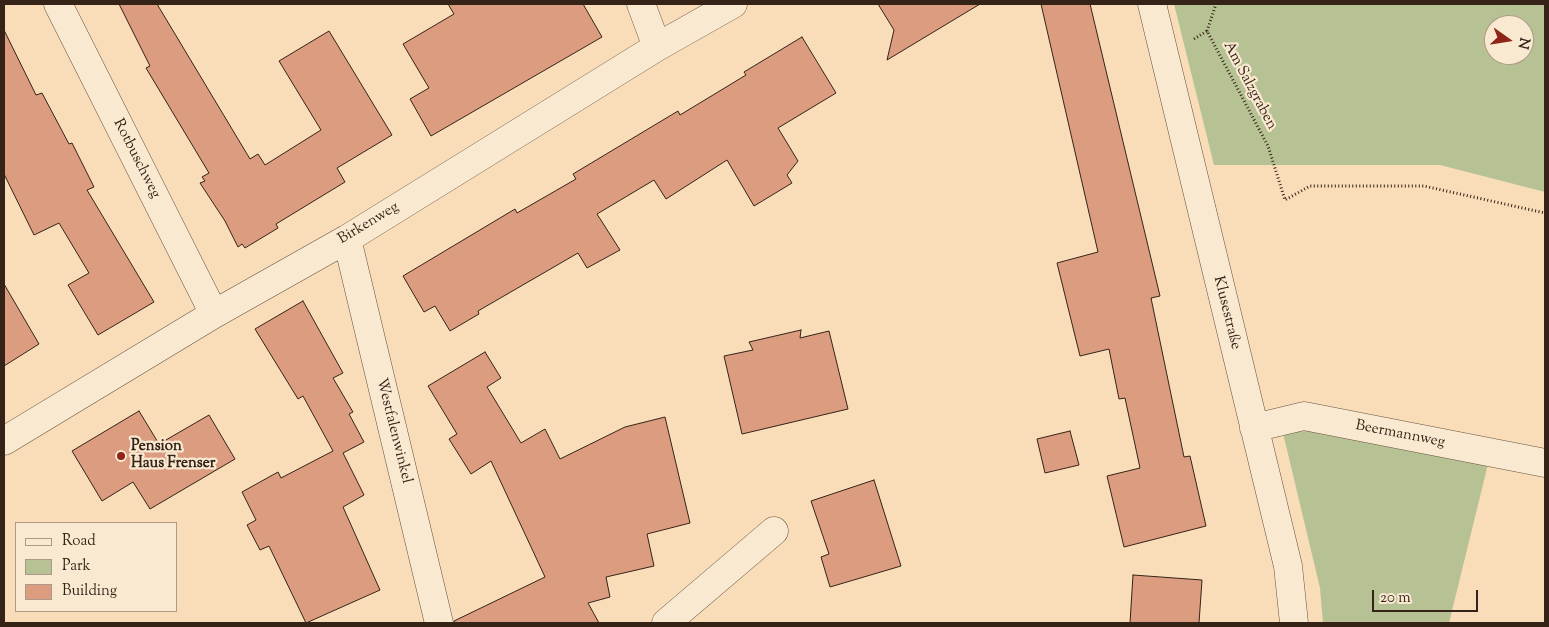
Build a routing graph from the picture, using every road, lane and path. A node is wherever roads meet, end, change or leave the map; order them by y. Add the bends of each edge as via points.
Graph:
1 (58, 4) edge
2 (642, 4) edge
3 (733, 4) edge
4 (1152, 4) edge
5 (1216, 4) edge
6 (1207, 31) junction
7 (657, 47) junction
8 (1165, 58) junction
9 (1545, 213) edge
10 (347, 239) junction
11 (214, 314) junction
12 (1254, 428) junction
13 (4, 441) edge
14 (1545, 463) edge
15 (774, 531) dead end
16 (439, 623) edge
17 (666, 623) edge
18 (1294, 623) edge

1 - 11 street, Rotbuschweg
2 - 7 street
3 - 7 street, Birkenweg
4 - 8 street, Klusestraße
5 - 6 path
6 - 8 path, Am Salzgraben
6 - 9 path, Am Salzgraben via 1268,146 1284,200 1310,186 1424,186
7 - 10 street, Birkenweg
8 - 12 street, Klusestraße
10 - 11 street, Birkenweg
10 - 16 street, Westfalenwinkel
11 - 13 street, Birkenweg
12 - 14 street, Beermannweg via 1304,416
12 - 18 street, Klusestraße via 1288,566
15 - 17 street

